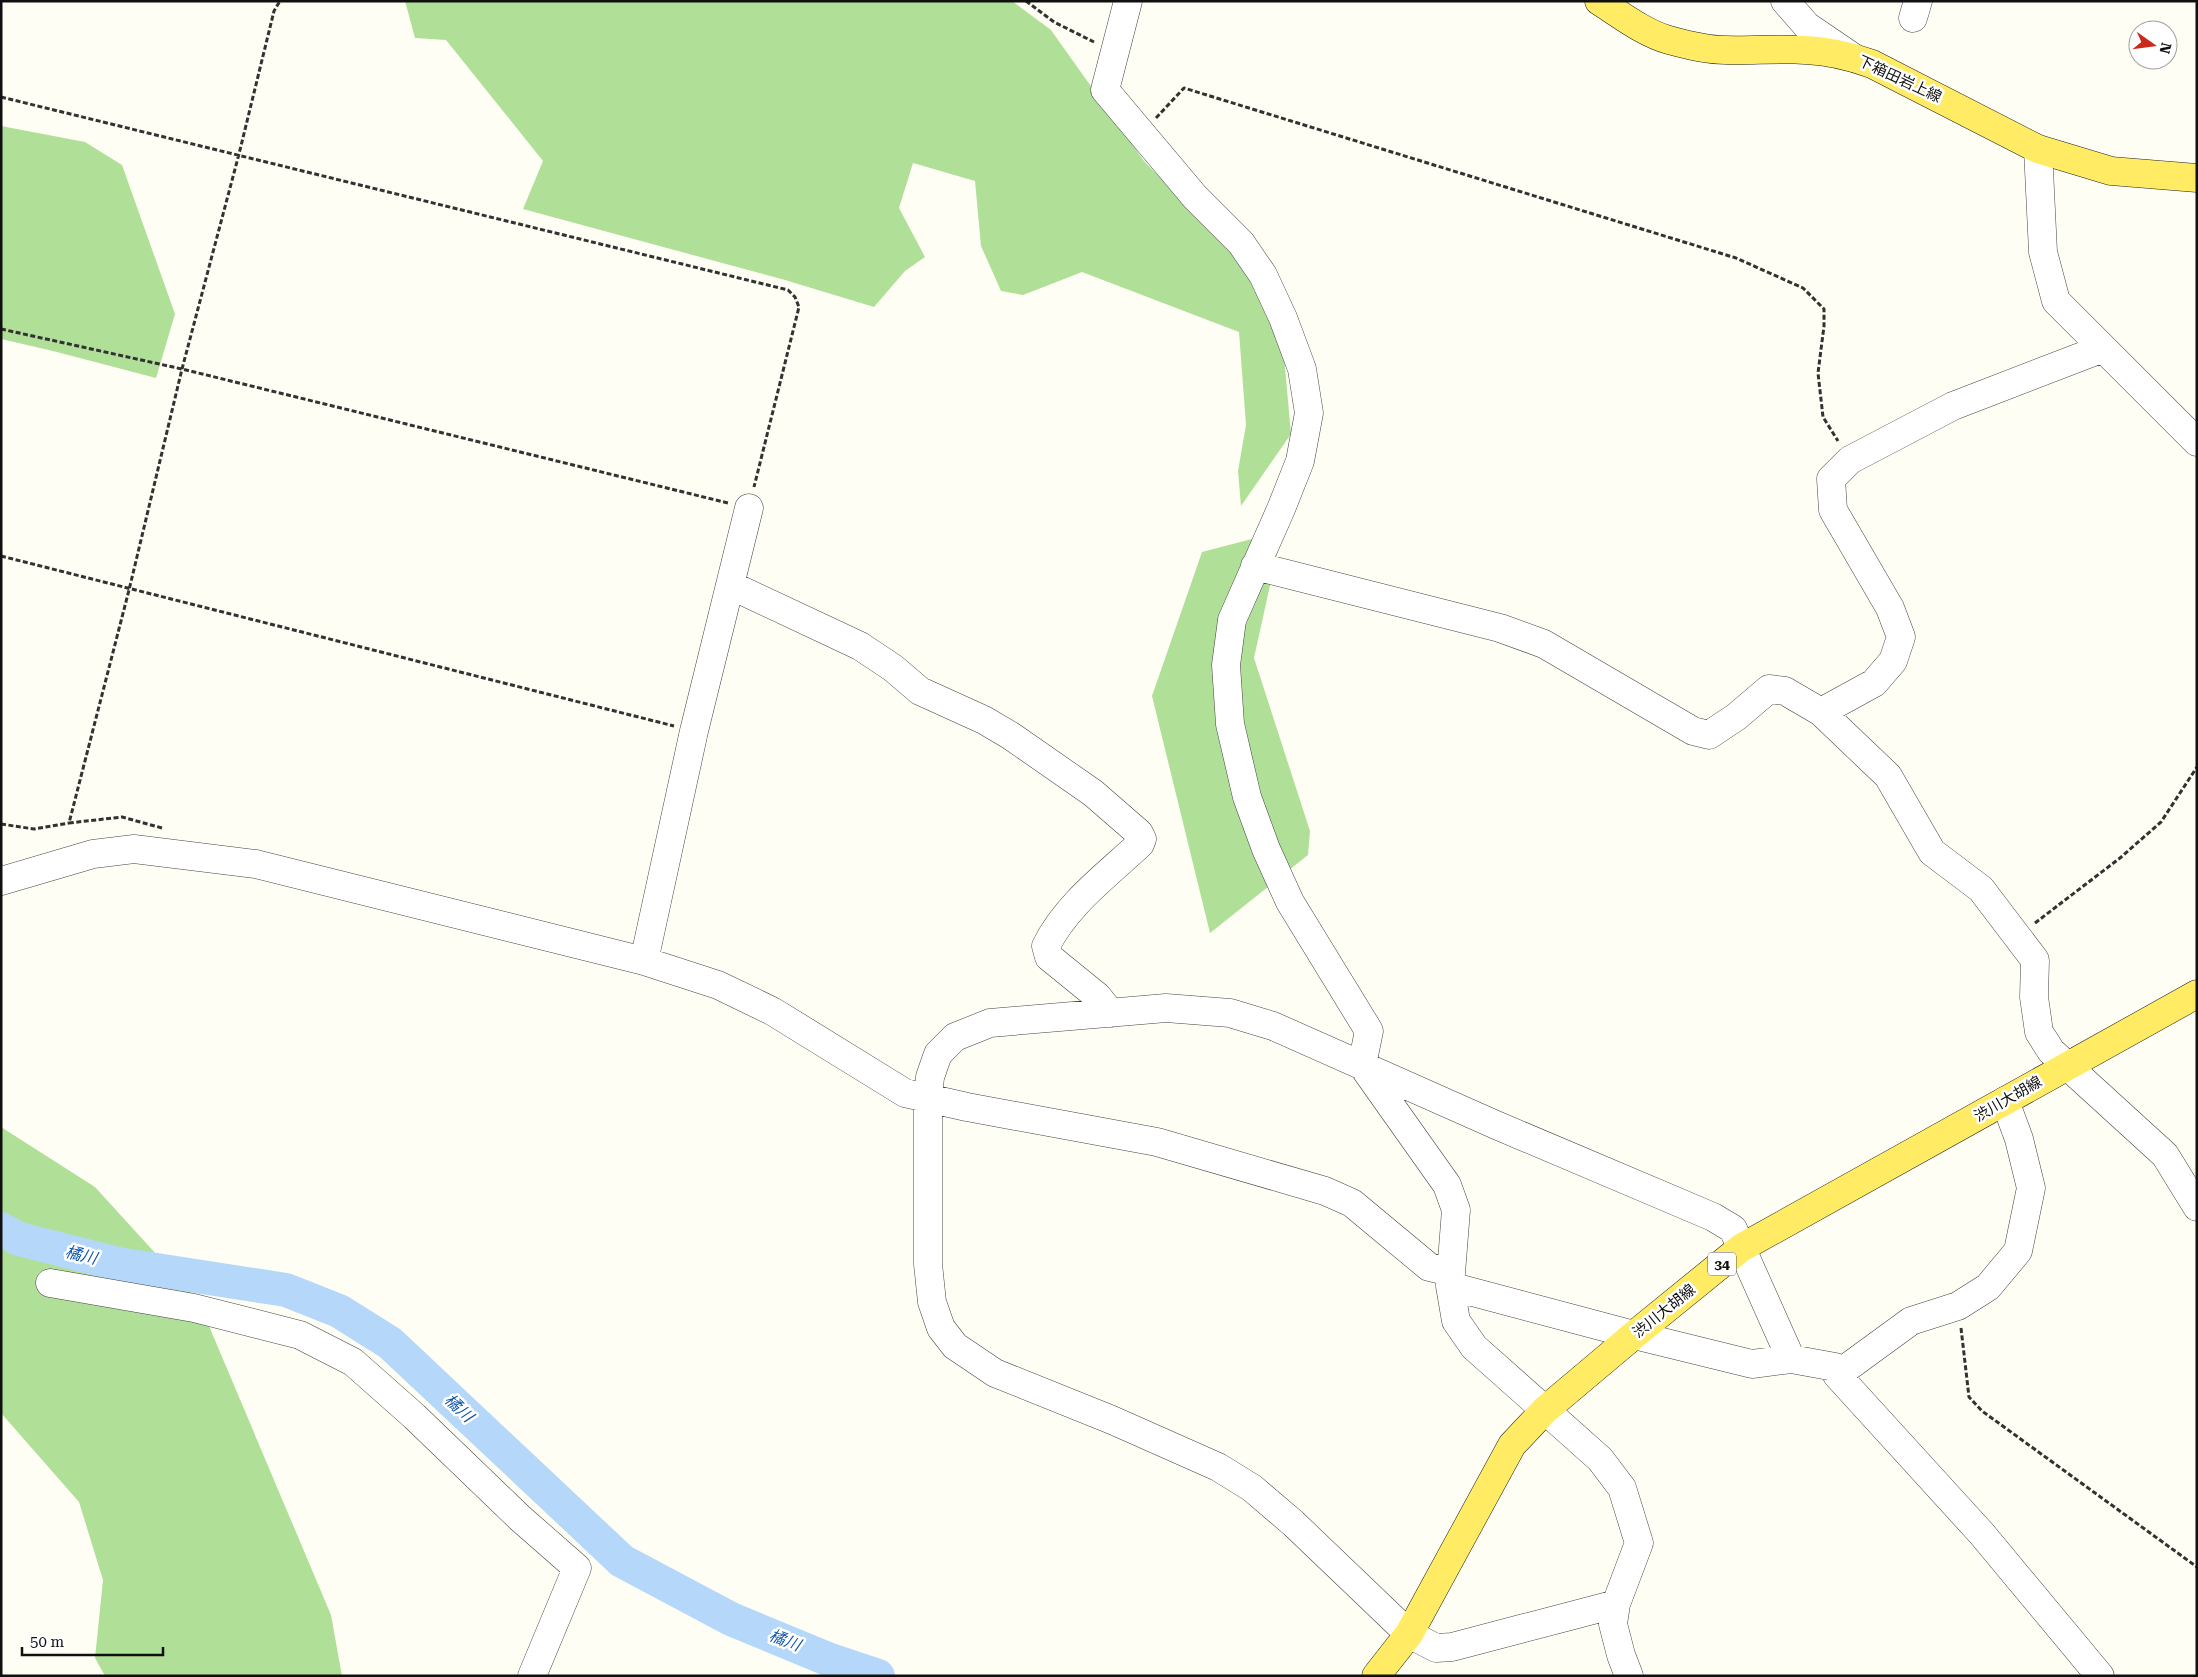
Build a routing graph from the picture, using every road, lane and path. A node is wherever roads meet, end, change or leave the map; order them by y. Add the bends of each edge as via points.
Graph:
1 (280, 1) edge
2 (1026, 1) edge
3 (1128, 1) edge
4 (1599, 1) edge
5 (1785, 1) edge
6 (1114, 52) junction
7 (1854, 58) junction
8 (1, 97) edge
9 (1142, 133) junction
10 (2038, 149) junction
11 (239, 154) junction
12 (2197, 178) edge
13 (1, 330) edge
14 (2101, 348) junction
15 (182, 370) junction
16 (2197, 442) edge
17 (1850, 460) junction
18 (749, 508) junction
19 (1, 556) edge
20 (1254, 566) junction
21 (730, 585) junction
22 (130, 590) junction
23 (1822, 712) junction
24 (694, 731) junction
25 (2197, 767) edge
26 (69, 823) junction
27 (1, 824) edge
28 (168, 829) dead end
29 (1, 881) edge
30 (2016, 938) junction
31 (644, 961) junction
32 (2197, 994) edge
33 (1110, 1013) junction
34 (1362, 1065) junction
35 (2066, 1066) junction
36 (928, 1099) junction
37 (2005, 1101) junction
38 (2197, 1206) edge
39 (1742, 1248) junction
40 (1450, 1279) junction
41 (50, 1283) dead end
42 (1958, 1306) junction
43 (1634, 1335) junction
44 (1791, 1359) junction
45 (1837, 1375) junction
46 (1545, 1410) junction
47 (2197, 1567) edge
48 (1616, 1604) junction
49 (1409, 1634) junction
50 (532, 1676) edge
51 (1376, 1676) edge
52 (1629, 1676) edge
53 (2100, 1676) edge

1 - 11 path via 274,11
2 - 6 path via 1054,22
3 - 6 street
4 - 7 main road, 下箱田岩上線 via 1667,40 1724,50 1804,49
5 - 7 street via 1807,26
6 - 9 street via 1105,90
7 - 10 main road, 下箱田岩上線 via 1872,64
8 - 11 path
9 - 17 path via 1184,88 1736,258 1795,284 1824,309 1818,373 1823,417
9 - 20 street via 1195,197 1241,242 1263,275 1302,369 1309,413 1300,461
10 - 12 main road, 下箱田岩上線 via 2111,172
10 - 14 street via 2043,252 2056,301
11 - 15 path
11 - 18 path via 788,290 796,297 799,307
13 - 15 path
14 - 16 street
14 - 17 street via 1953,406
15 - 18 path
15 - 22 path
17 - 23 street via 1831,479 1833,510 1890,608 1901,637 1893,661 1874,683
18 - 21 street
19 - 22 path
20 - 23 street via 1526,637 1544,644 1692,731 1709,735 1769,689 1785,691
20 - 34 street via 1232,620 1226,666 1230,724 1247,797 1266,849 1290,902 1369,1031
21 - 24 street
21 - 33 street via 860,646 920,691 1012,736 1093,794 1139,833 1140,844 1080,900 1053,932 1046,946 1049,957 1096,996
22 - 24 path
22 - 26 path
23 - 30 street via 1888,776 1932,852 1981,889
24 - 31 street
25 - 30 path via 2161,822
26 - 27 path via 34,829
26 - 28 path via 122,817
29 - 31 street via 92,854 134,850 256,864
30 - 35 street via 2035,960 2034,997 2038,1032
31 - 36 street via 726,988 772,1011 905,1093
32 - 35 main road, 渋川大胡線 / 34
33 - 34 street via 1166,1008 1230,1013 1273,1026
33 - 36 street via 990,1023 955,1037 938,1054 930,1077
34 - 39 street via 1713,1217 1733,1229
34 - 40 street via 1447,1185 1456,1210
35 - 37 main road, 渋川大胡線 / 34
35 - 38 street via 2165,1155
36 - 40 street via 1157,1142 1325,1191 1352,1203 1429,1267
36 - 49 street via 928,1264 932,1302 941,1328 955,1346 995,1373 1210,1463 1252,1488 1294,1523
37 - 39 main road, 渋川大胡線 / 34
37 - 42 street via 2020,1139 2031,1188 2018,1251 1988,1288
39 - 43 main road, 渋川大胡線 / 34
39 - 44 street
40 - 43 street
40 - 46 street via 1456,1321 1474,1347
41 - 50 street via 194,1308 300,1335 353,1362 577,1568
42 - 45 street via 1911,1321
42 - 47 path via 1968,1397 1982,1411
43 - 44 street via 1752,1364
43 - 46 main road, 渋川大胡線 / 34
44 - 45 street via 1834,1367
45 - 53 street via 1982,1534
46 - 48 street via 1600,1459 1622,1488 1639,1542
46 - 49 main road, 渋川大胡線 / 34 via 1512,1445
48 - 49 street via 1452,1647 1436,1648
48 - 52 street via 1612,1624
49 - 51 main road, 渋川大胡線 / 34

